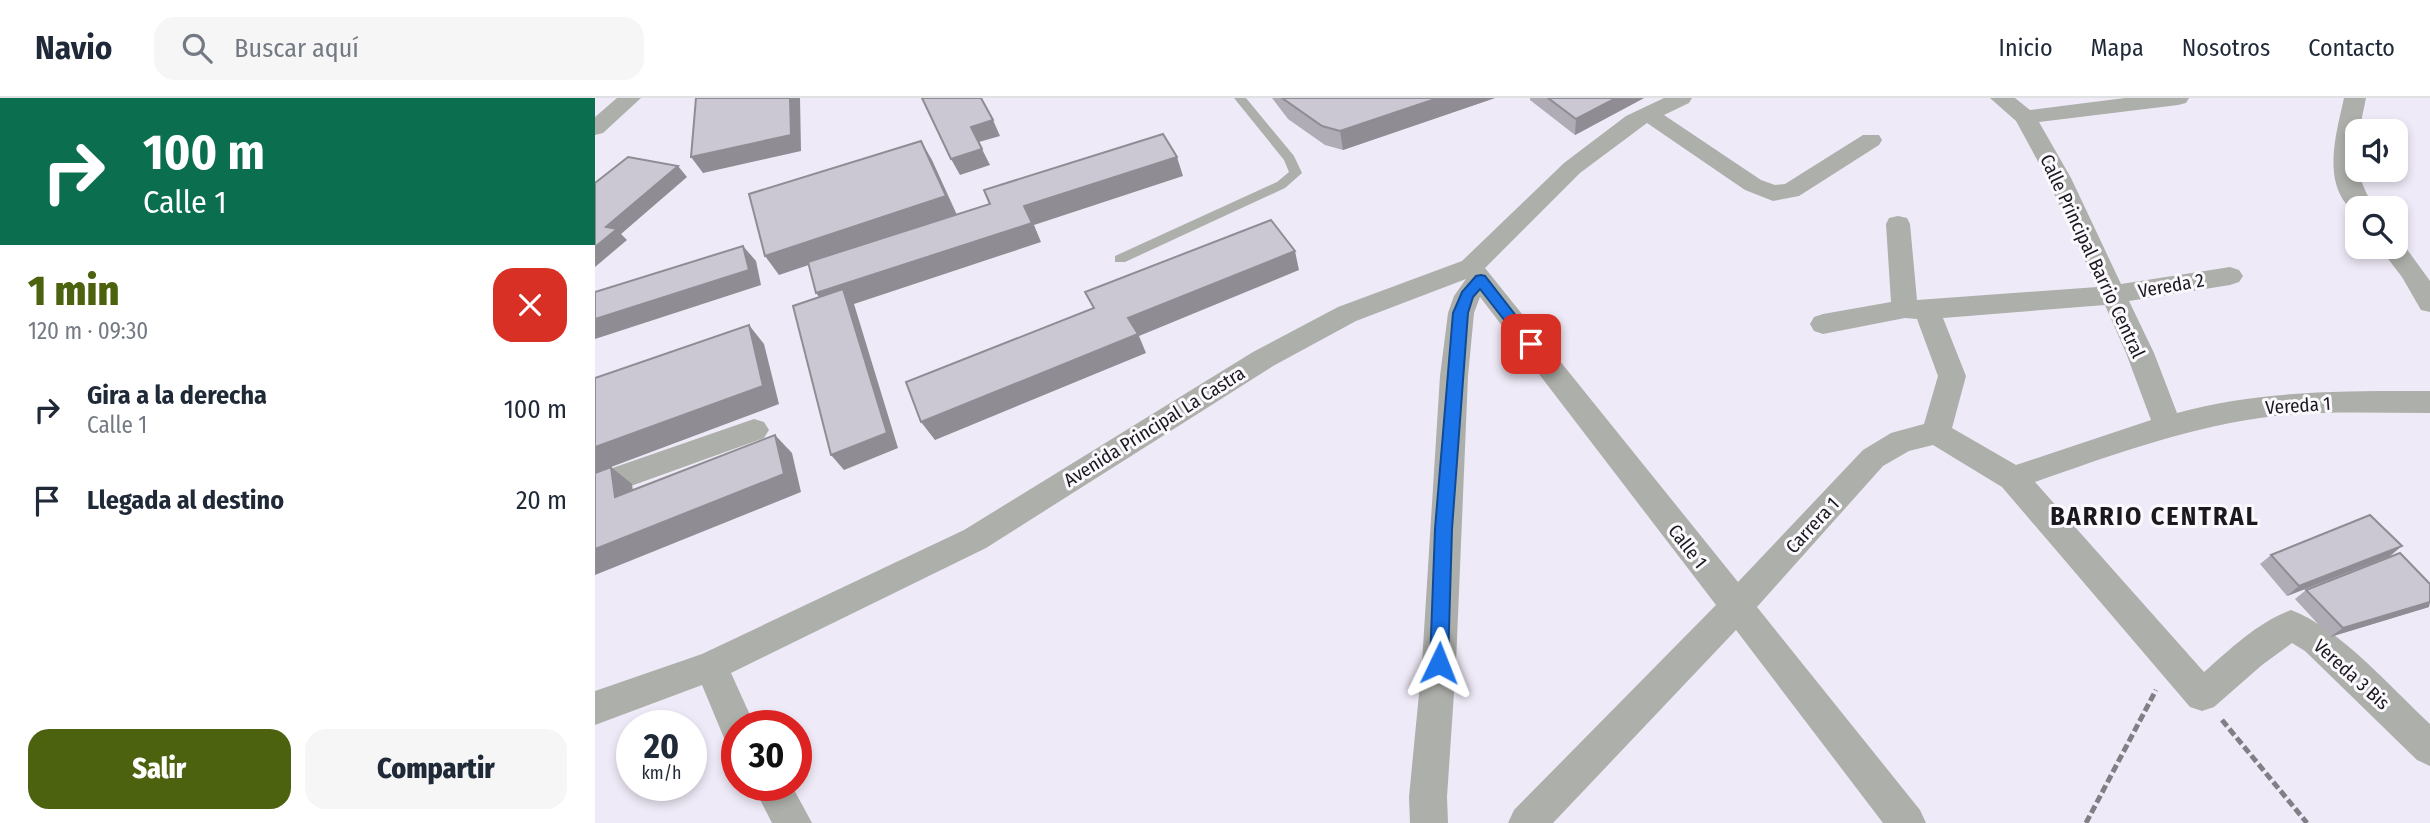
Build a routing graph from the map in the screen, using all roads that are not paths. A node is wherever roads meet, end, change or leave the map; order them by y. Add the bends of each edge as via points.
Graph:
1 (630, 98) edge
2 (1240, 98) edge
3 (1681, 98) edge
4 (2001, 98) edge
5 (2178, 98) edge
6 (2355, 98) edge
7 (1649, 115) junction
8 (2025, 117) junction
9 (595, 128) edge
10 (1871, 140) dead end
11 (2354, 196) edge
12 (1898, 224) dead end
13 (1120, 259) dead end
14 (2400, 259) edge
15 (1476, 273) junction
16 (2230, 276) dead end
17 (2112, 296) junction
18 (2430, 303) edge
19 (1916, 309) junction
20 (1823, 324) dead end
21 (2430, 402) edge
22 (2168, 427) junction
23 (754, 430) dead end
24 (1936, 433) junction
25 (2013, 478) junction
26 (595, 487) edge
27 (1736, 607) junction
28 (711, 666) junction
29 (595, 708) edge
30 (730, 710) edge
31 (2430, 748) edge
32 (780, 801) edge
33 (793, 823) edge
34 (1429, 823) edge
35 (1527, 823) edge
36 (1907, 823) edge

1 - 9 street
2 - 13 lane via 1290,159 1296,173 1281,185
3 - 7 street, Avenida Principal La Castra
4 - 8 street, Calle Principal Barrio Central
5 - 8 street
6 - 11 street via 2343,159
7 - 10 street via 1752,185 1773,193 1791,191
7 - 15 street, Avenida Principal La Castra via 1572,167
8 - 17 street, Calle Principal Barrio Central via 2059,178
12 - 19 street
14 - 18 street
15 - 27 street, Calle 1
15 - 28 street, Avenida Principal La Castra via 1347,314 1263,359 975,539
15 - 34 street via 1461,313 1454,376
16 - 17 street, Vereda 2
17 - 19 street, Vereda 2
17 - 22 street, Calle Principal Barrio Central
19 - 20 street, Vereda 2
19 - 24 street via 1952,376
21 - 22 street, Vereda 1 via 2297,403
22 - 25 street
23 - 26 street
24 - 25 street
24 - 27 street, Carrera 1 via 1901,441 1874,458
25 - 31 street, Vereda 3 Bis via 2202,695 2291,625 2317,640
27 - 35 street, Carrera 1
27 - 36 street, Calle 1
28 - 29 street, Avenida Principal La Castra
28 - 30 street
32 - 33 street

